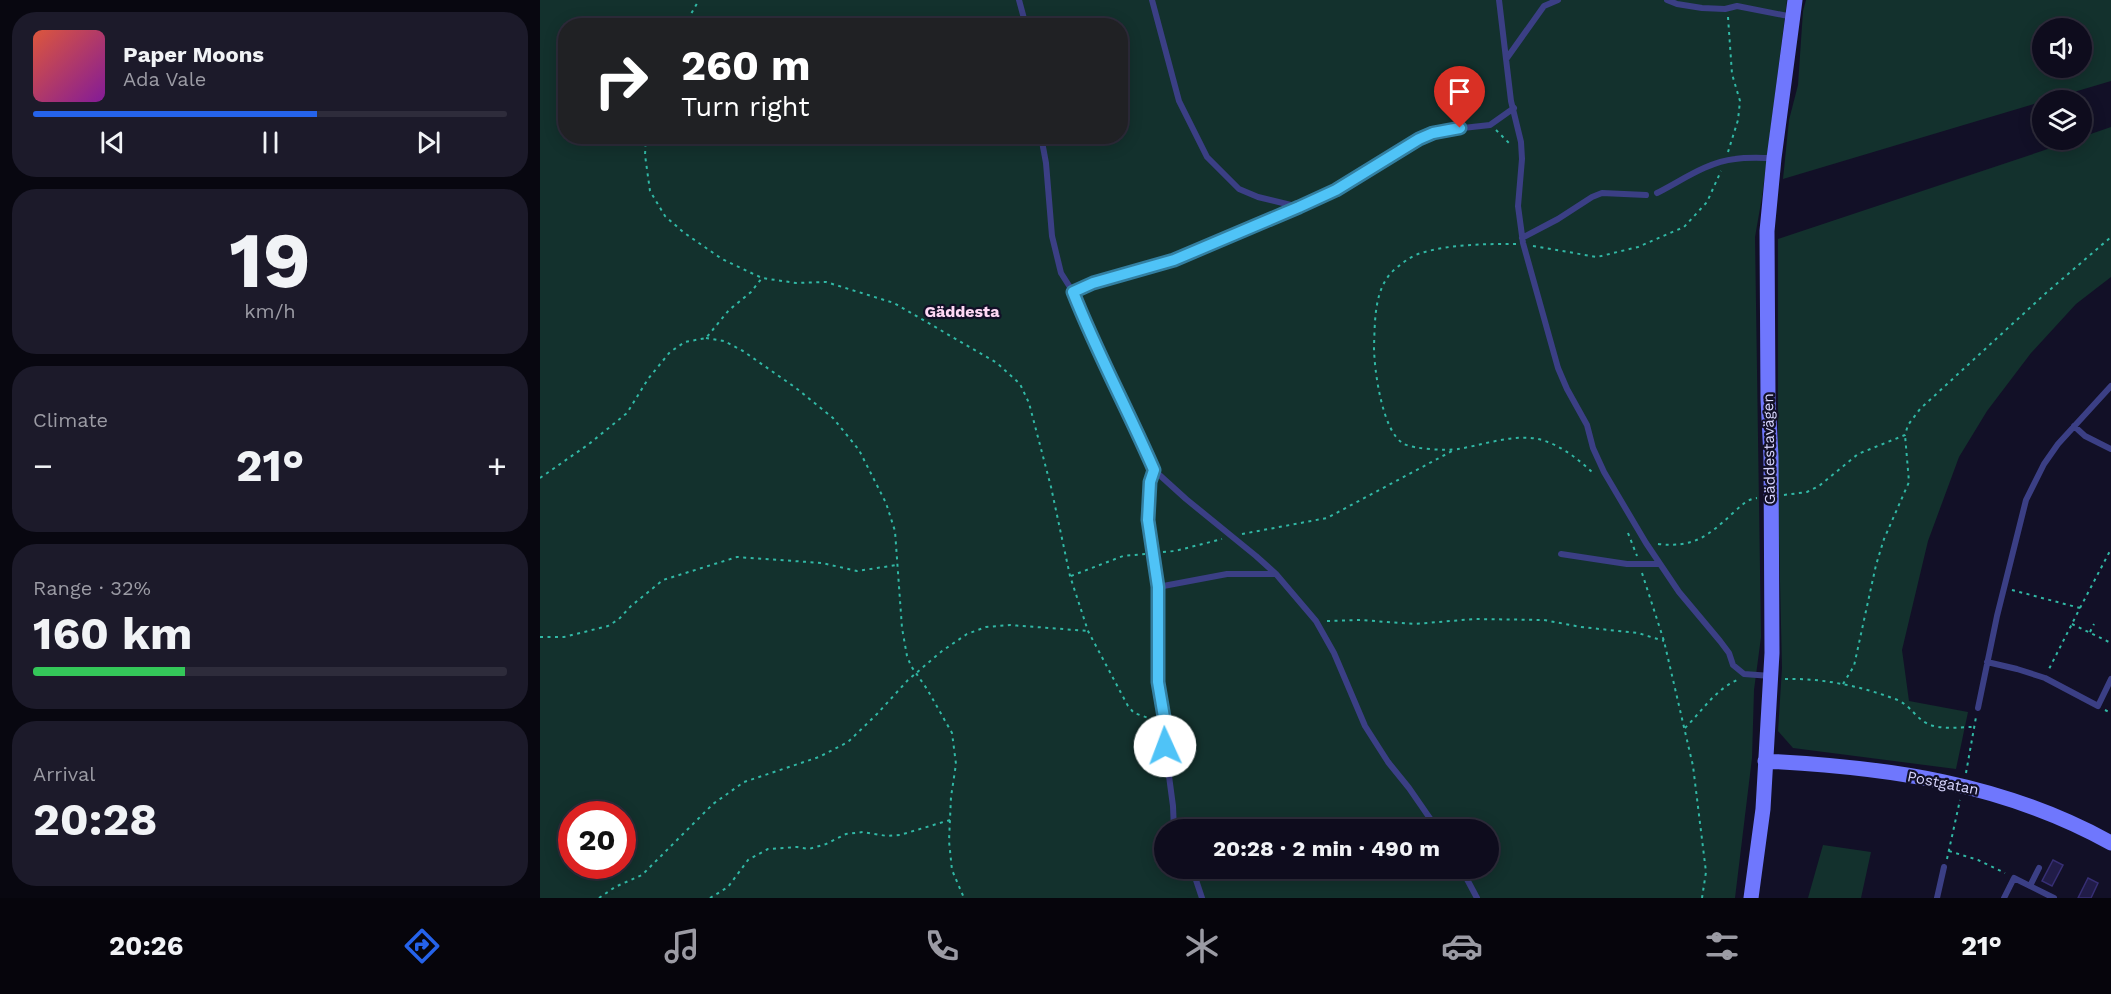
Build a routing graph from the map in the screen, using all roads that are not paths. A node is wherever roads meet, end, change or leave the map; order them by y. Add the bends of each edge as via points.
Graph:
1 (1019, 0) edge
2 (1152, 0) edge
3 (1499, 0) edge
4 (1558, 0) edge
5 (1667, 0) edge
6 (1795, 0) edge
7 (1793, 17) junction
8 (1024, 18) edge
9 (1507, 58) junction
10 (1514, 108) junction
11 (1042, 144) edge
12 (1774, 158) junction
13 (1657, 194) dead end
14 (1647, 195) dead end
15 (1299, 207) junction
16 (1522, 238) junction
17 (1073, 292) junction
18 (2111, 386) edge
19 (2074, 426) junction
20 (2111, 449) edge
21 (1154, 470) junction
22 (1562, 554) dead end
23 (1660, 564) junction
24 (1276, 574) junction
25 (1158, 587) junction
26 (1987, 662) junction
27 (1771, 676) junction
28 (2111, 679) edge
29 (1978, 708) road end
30 (1765, 761) junction
31 (1174, 819) edge
32 (1430, 819) edge
33 (2111, 843) edge
34 (1944, 867) dead end
35 (2039, 868) dead end
36 (1196, 879) edge
37 (1467, 879) edge
38 (2030, 886) junction
39 (1202, 898) edge
40 (1477, 898) edge
41 (1751, 898) edge
42 (1937, 898) edge
43 (2004, 898) edge
44 (2054, 898) edge

1 - 8 lane
2 - 15 lane via 1179,101 1207,157 1239,189
3 - 9 lane
4 - 9 lane via 1544,6
5 - 7 lane via 1702,8 1737,6
6 - 7 street, Gäddestavägen
7 - 12 street, Gäddestavägen
9 - 10 lane
10 - 15 lane via 1490,125 1426,136 1336,190
10 - 16 lane via 1521,142 1518,206
11 - 17 lane via 1052,236 1061,273
12 - 13 lane via 1726,161
12 - 27 street, Gäddestavägen via 1767,231
14 - 16 lane via 1602,193
15 - 17 lane via 1174,260
16 - 23 lane via 1558,369 1587,425 1604,472
17 - 21 lane
18 - 19 lane
19 - 20 lane
19 - 26 lane via 2044,464 2025,500
21 - 24 lane
21 - 25 lane via 1148,520
22 - 23 lane via 1627,564
23 - 27 lane via 1729,653 1733,665 1744,674
24 - 25 lane via 1227,574
24 - 32 lane via 1316,621 1365,726
25 - 31 lane via 1158,682
26 - 28 lane via 2045,678 2097,706
26 - 29 lane
27 - 30 street, Gäddestavägen
30 - 33 street, Postgatan via 1928,778 1975,788 2041,810
30 - 41 street, Gäddestavägen
34 - 42 lane
35 - 38 lane
36 - 39 lane
37 - 40 lane
38 - 43 lane via 2014,878
38 - 44 lane

